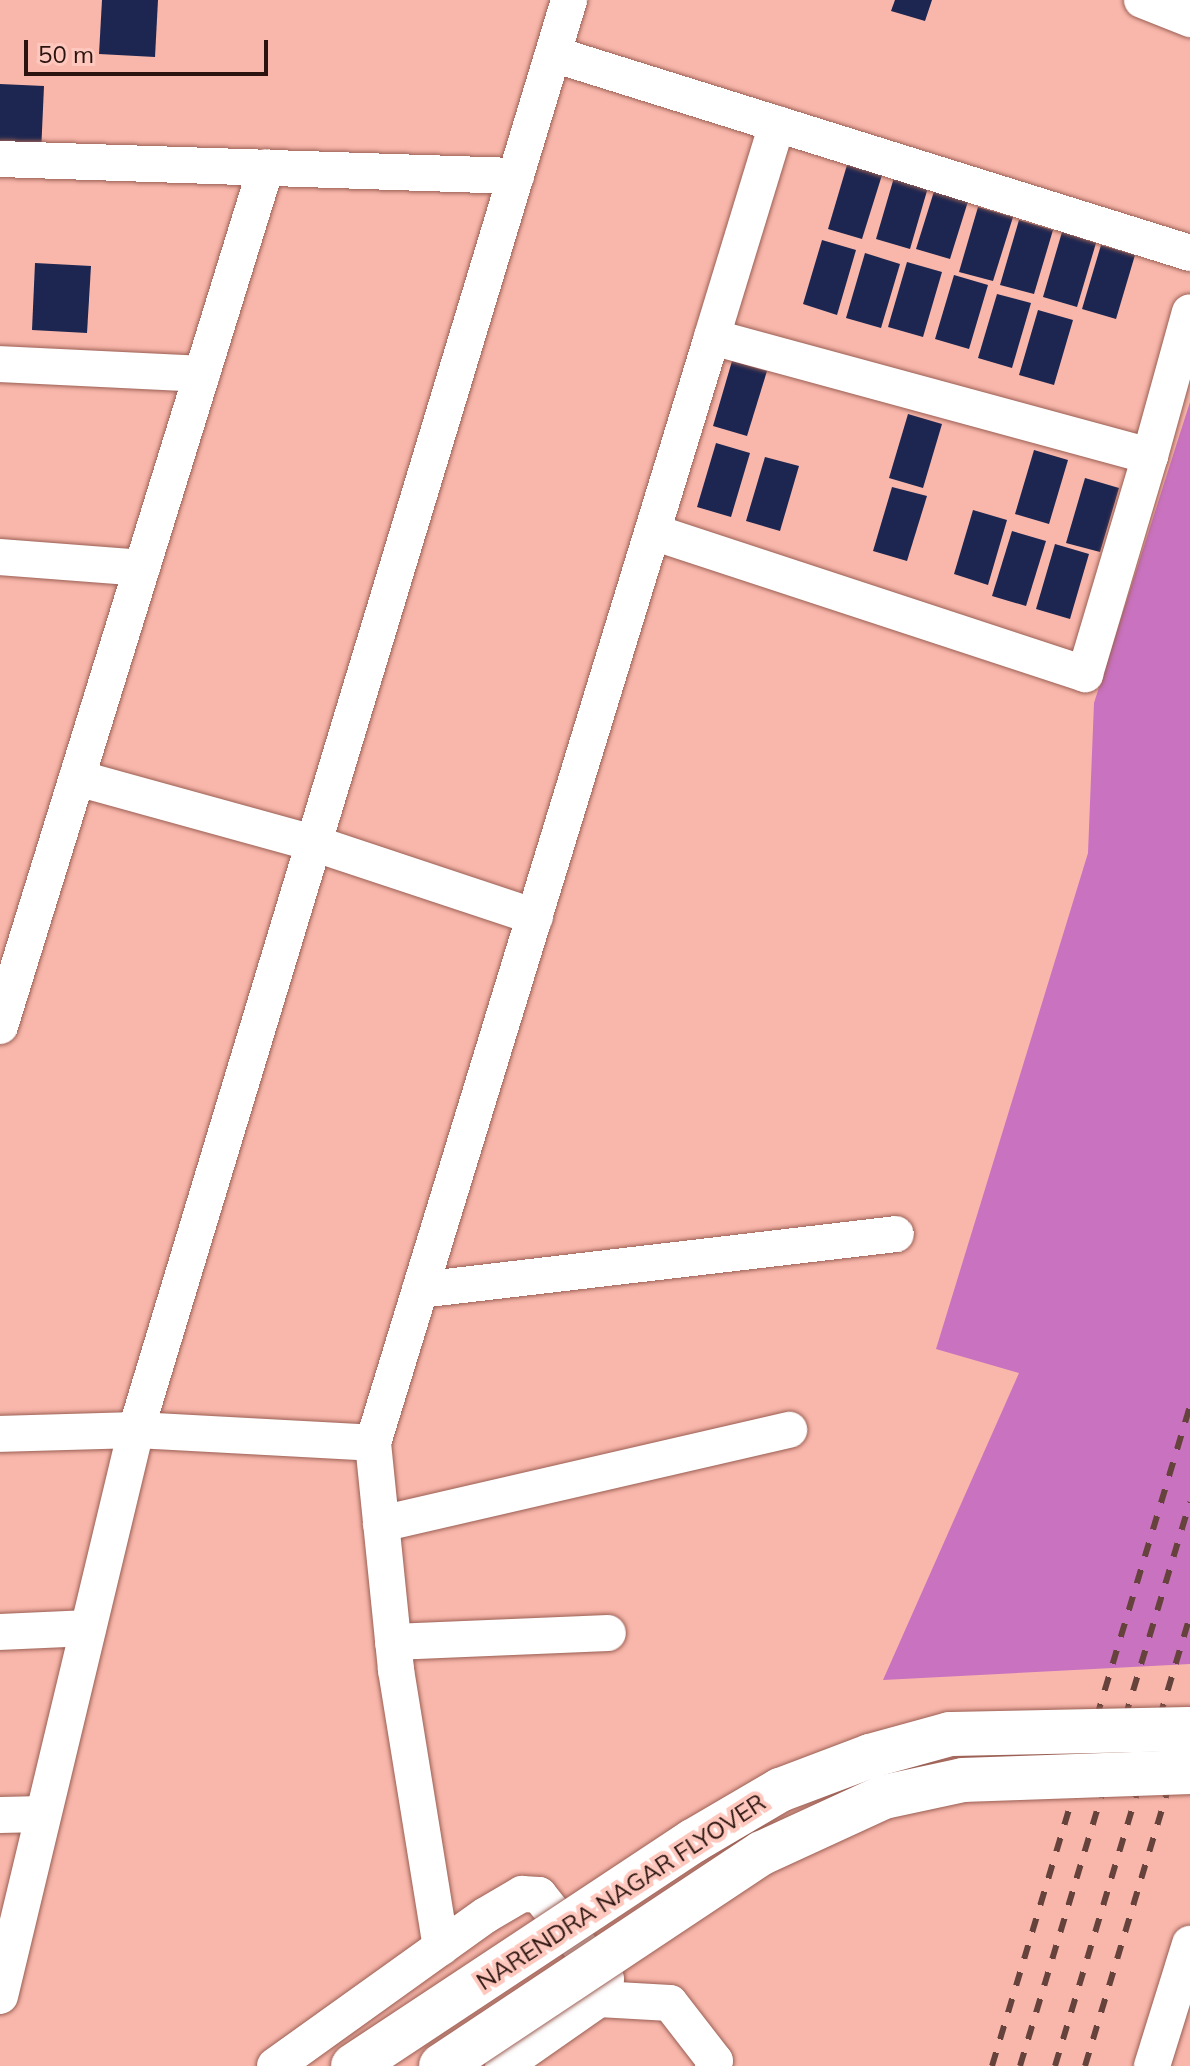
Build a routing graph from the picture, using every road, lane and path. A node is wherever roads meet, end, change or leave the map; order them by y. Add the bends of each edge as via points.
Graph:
1 (569, 0) edge
2 (1142, 0) edge
3 (1190, 19) edge
4 (553, 54) junction
5 (777, 124) junction
6 (0, 159) edge
7 (266, 167) junction
8 (516, 176) junction
9 (1190, 253) edge
10 (1190, 312) edge
11 (712, 337) junction
12 (0, 364) edge
13 (202, 374) junction
14 (1150, 456) junction
15 (653, 532) junction
16 (0, 557) edge
17 (142, 568) junction
18 (77, 778) junction
19 (313, 843) junction
20 (535, 917) junction
21 (0, 1026) edge
22 (896, 1234) dead end
23 (420, 1290) junction
24 (136, 1430) junction
25 (789, 1430) dead end
26 (0, 1434) edge
27 (373, 1443) junction
28 (381, 1524) junction
29 (88, 1628) junction
30 (0, 1632) edge
31 (608, 1633) dead end
32 (393, 1642) junction
33 (1190, 1729) edge
34 (1190, 1772) edge
35 (43, 1814) junction
36 (0, 1815) edge
37 (1190, 1944) edge
38 (441, 1947) junction
39 (0, 1996) edge
40 (599, 1999) junction
41 (275, 2066) edge
42 (353, 2066) edge
43 (441, 2066) edge
44 (503, 2066) edge
45 (713, 2066) edge
46 (1152, 2066) edge

1 - 4 street
2 - 3 street
4 - 5 street
4 - 8 street
5 - 9 street
5 - 11 street
6 - 7 street
7 - 8 street
7 - 13 street
8 - 19 street
10 - 14 street
11 - 14 street
11 - 15 street
12 - 13 street
13 - 17 street
14 - 15 street via 1085,674
15 - 20 street
16 - 17 street
17 - 18 street
18 - 19 street
18 - 21 street
19 - 20 street
19 - 24 street
20 - 23 street
22 - 23 street
23 - 27 street
24 - 26 street
24 - 27 street
24 - 29 street
25 - 28 street
27 - 28 street
28 - 32 street
29 - 30 street
29 - 35 street
31 - 32 street
32 - 38 street
33 - 42 main road, NARENDRA NAGAR FLYOVER, bridge via 950,1734 870,1756 780,1790 693,1841
34 - 43 main road, NARENDRA NAGAR FLYOVER, bridge via 963,1780 884,1797 762,1853
35 - 36 street
35 - 39 street
37 - 46 street
38 - 40 street via 522,1894 539,1895 606,1979
38 - 41 street
40 - 44 street
40 - 45 street via 670,2003 715,2061

